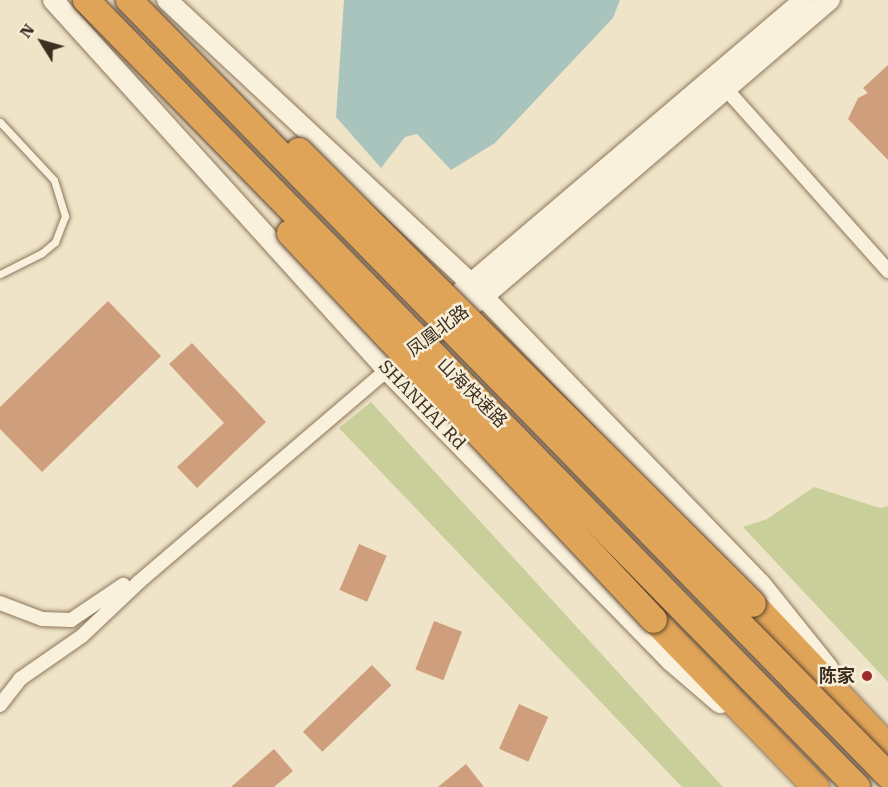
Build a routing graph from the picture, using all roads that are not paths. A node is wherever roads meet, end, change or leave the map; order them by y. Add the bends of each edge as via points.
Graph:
1 (53, 0) edge
2 (78, 0) edge
3 (86, 0) edge
4 (129, 0) edge
5 (167, 0) edge
6 (804, 0) edge
7 (830, 0) edge
8 (174, 46) junction
9 (726, 89) junction
10 (0, 122) edge
11 (888, 272) edge
12 (0, 274) edge
13 (477, 290) junction
14 (387, 370) junction
15 (213, 518) junction
16 (0, 603) edge
17 (0, 705) edge
18 (888, 745) edge
19 (888, 775) edge
20 (816, 787) edge
21 (857, 787) edge

1 - 14 main road, SHANHAI Rd
2 - 20 highway, bridge via 189,127
3 - 21 highway, 山海快速路, bridge
4 - 8 highway, 山海快速路, bridge
5 - 13 main road
6 - 13 main road, 凤凰北路
7 - 9 main road, 凤凰北路
8 - 18 highway, bridge via 314,164 753,604
8 - 19 highway, 山海快速路, bridge
9 - 11 street
9 - 13 main road, 凤凰北路
10 - 12 lane via 54,180 66,216 55,242
13 - 14 main road, 凤凰北路
13 - 18 main road via 760,583
14 - 15 street
14 - 20 main road, SHANHAI Rd via 671,661
15 - 16 street via 159,554 111,596 71,620 42,619
15 - 17 street via 82,636 20,679

